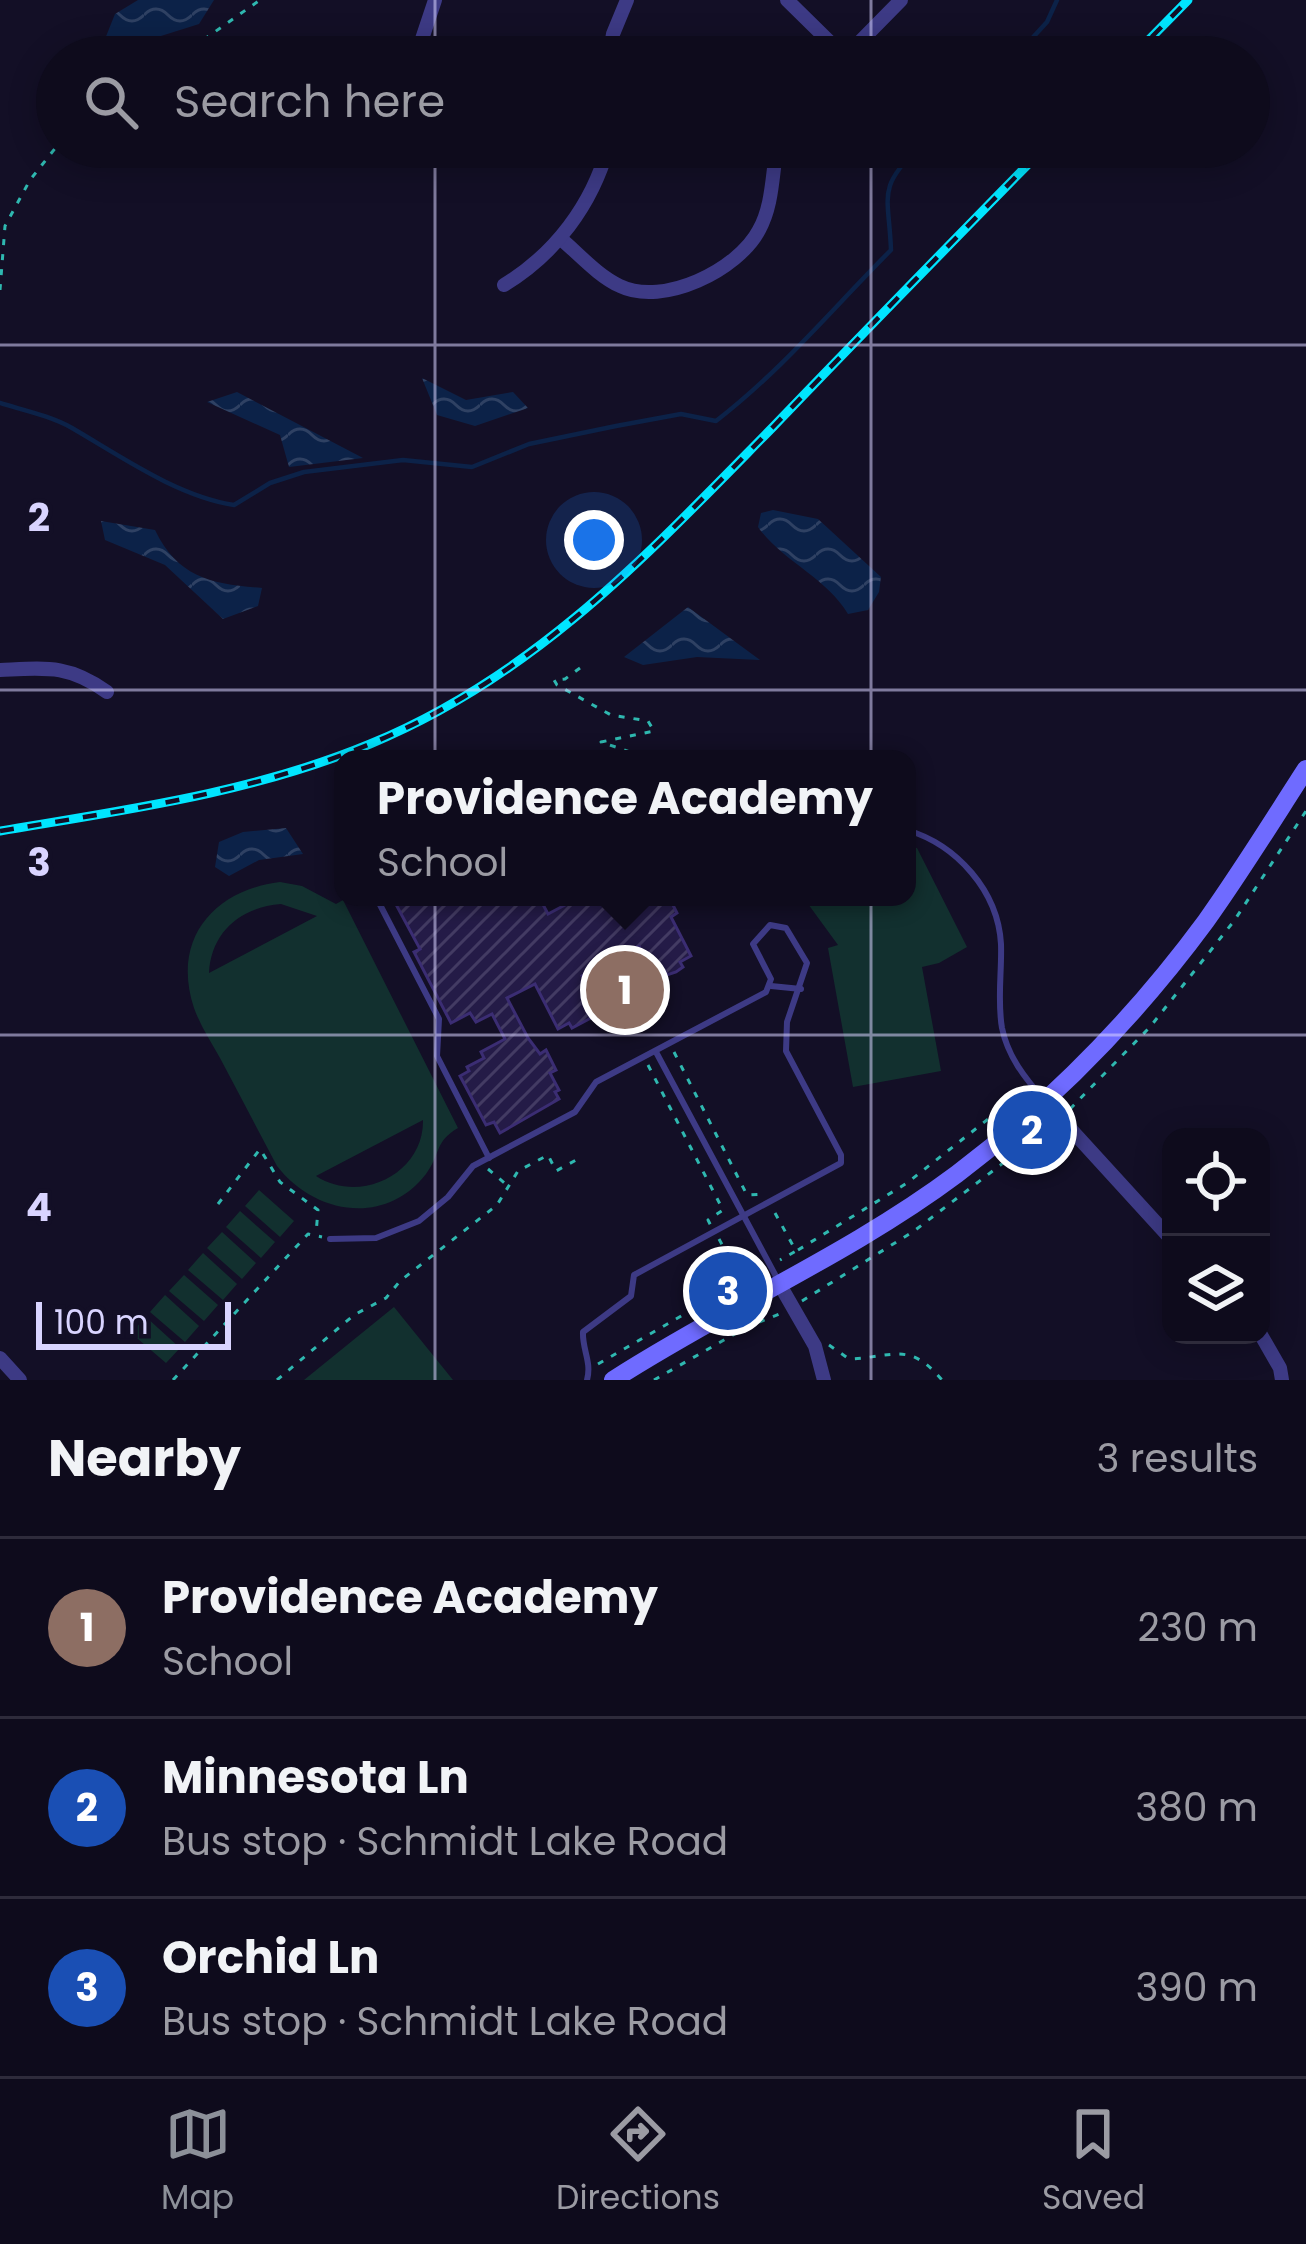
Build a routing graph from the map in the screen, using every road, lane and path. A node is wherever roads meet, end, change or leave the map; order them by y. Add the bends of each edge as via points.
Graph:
1 (260, 0) edge
2 (435, 0) edge
3 (627, 0) edge
4 (788, 0) edge
5 (901, 0) edge
6 (209, 36) edge
7 (423, 36) edge
8 (613, 36) edge
9 (824, 36) edge
10 (866, 36) edge
11 (40, 168) edge
12 (600, 168) edge
13 (774, 168) edge
14 (561, 238) junction
15 (504, 285) dead end
16 (0, 290) edge
17 (580, 668) dead end
18 (0, 670) edge
19 (106, 692) dead end
20 (626, 750) edge
21 (1306, 769) edge
22 (916, 833) edge
23 (381, 906) edge
24 (771, 986) junction
25 (800, 989) junction
26 (656, 1052) junction
27 (677, 1059) dead end
28 (653, 1078) dead end
29 (1030, 1084) junction
30 (1045, 1101) junction
31 (486, 1160) junction
32 (576, 1160) dead end
33 (509, 1187) junction
34 (218, 1204) dead end
35 (770, 1204) junction
36 (743, 1220) junction
37 (716, 1233) junction
38 (316, 1236) junction
39 (1168, 1236) edge
40 (330, 1239) joint
41 (796, 1251) junction
42 (788, 1256) dead end
43 (780, 1285) junction
44 (823, 1334) dead end
45 (1266, 1344) edge
46 (0, 1358) edge
47 (590, 1370) junction
48 (20, 1380) edge
49 (173, 1380) edge
50 (277, 1380) edge
51 (587, 1380) edge
52 (614, 1380) edge
53 (824, 1380) edge
54 (942, 1380) edge
55 (1282, 1380) edge

1 - 6 path
2 - 7 street
3 - 8 street
4 - 9 street
5 - 10 street
11 - 16 path via 5,226
12 - 14 street
13 - 14 street via 767,212 736,258 658,292 613,282
14 - 15 street
17 - 20 path via 554,680 557,686 611,716 654,726 602,742
18 - 19 street via 54,668
21 - 30 street via 1167,970
22 - 29 lane via 963,864 990,896 1001,940 1002,1027
23 - 31 lane via 439,1019 436,1056
24 - 25 lane
24 - 25 lane via 753,944 761,930 778,926 807,963
24 - 26 lane
25 - 35 lane via 786,1051 841,1163
26 - 31 lane via 596,1082 574,1112
26 - 36 lane
27 - 35 path via 747,1196 763,1192
28 - 37 path via 723,1210 708,1220
29 - 30 lane
29 - 41 path via 950,1153
30 - 39 street
30 - 43 street via 956,1174
31 - 33 path
31 - 40 lane via 419,1221 376,1238
32 - 33 path via 556,1171 548,1155 518,1171
33 - 50 path via 386,1298
34 - 38 path via 260,1149 280,1182 317,1210
35 - 36 lane
35 - 41 path
36 - 37 lane
36 - 43 lane
37 - 47 lane via 634,1275 631,1296 584,1332
37 - 47 path via 742,1281
38 - 40 path
38 - 49 path via 308,1234
41 - 42 path
43 - 52 street
43 - 53 street via 815,1346
44 - 54 path via 832,1351 849,1359 909,1352
45 - 55 street
46 - 48 street
47 - 51 lane

